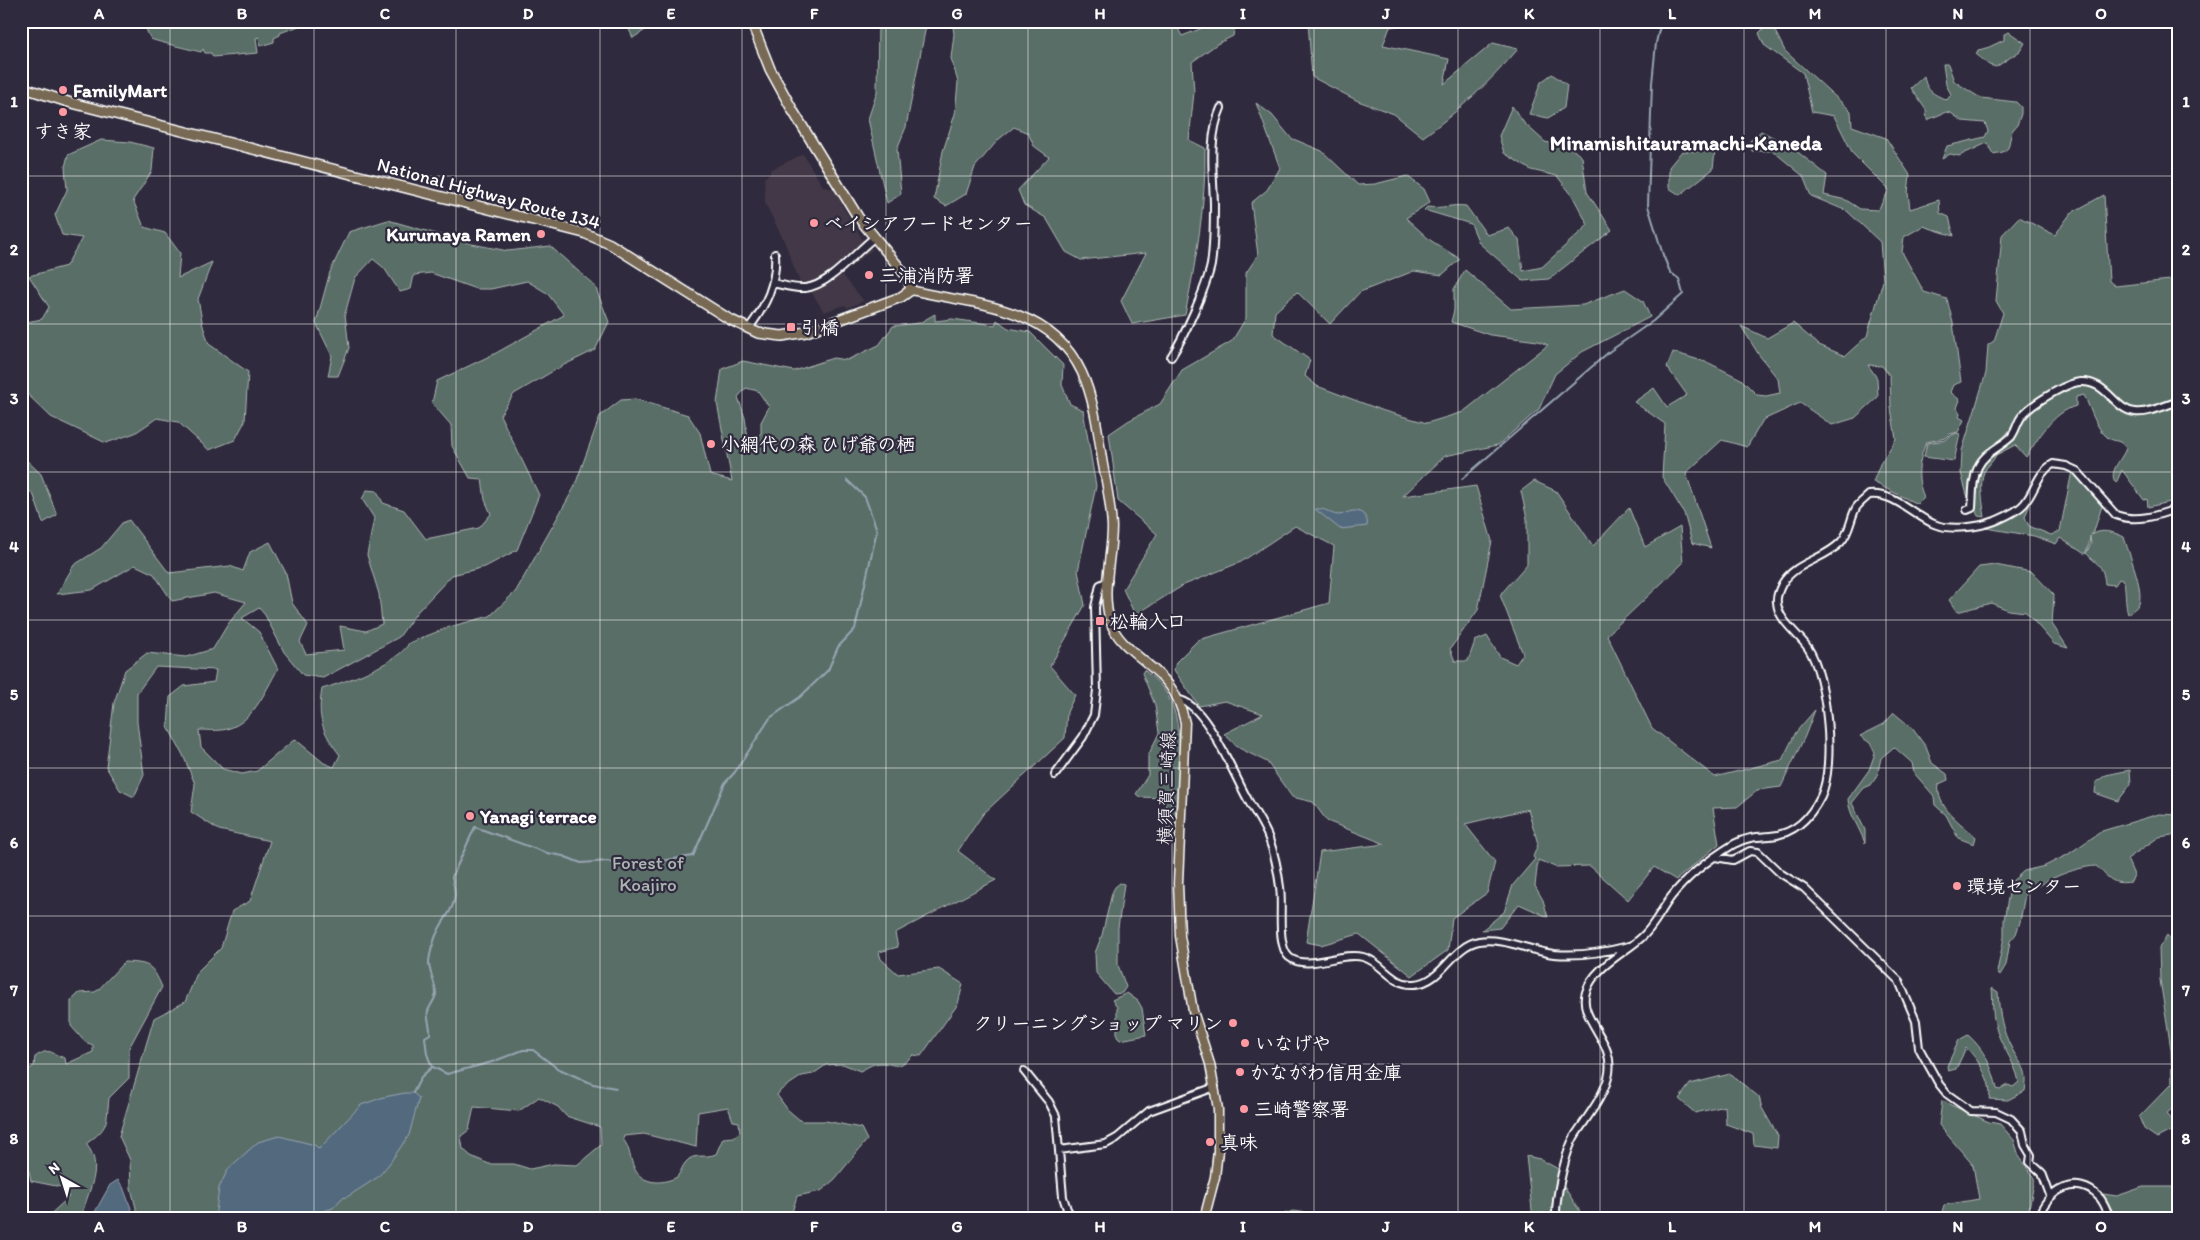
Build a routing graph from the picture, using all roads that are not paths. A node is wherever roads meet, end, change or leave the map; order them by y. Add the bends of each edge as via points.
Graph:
1 (751, 21) edge
2 (21, 87) edge
3 (1221, 108) dead end
4 (875, 237) junction
5 (774, 254) dead end
6 (773, 283) junction
7 (911, 290) junction
8 (748, 330) junction
9 (1171, 357) dead end
10 (2179, 401) edge
11 (2179, 508) edge
12 (1966, 510) dead end
13 (1108, 581) junction
14 (1178, 700) junction
15 (1055, 775) dead end
16 (1715, 857) junction
17 (1630, 946) junction
18 (1024, 1071) dead end
19 (1215, 1087) junction
20 (1060, 1150) junction
21 (2050, 1196) junction
22 (2179, 1216) edge
23 (1073, 1219) edge
24 (1204, 1219) edge
25 (1556, 1219) edge
26 (2038, 1219) edge
27 (2111, 1219) edge
28 (2174, 1219) edge

1 - 4 highway via 770,69 793,111 858,216
2 - 8 highway, National Highway Route 134 via 68,102 584,233 610,244
3 - 9 street via 1215,121 1213,146 1210,266 1186,331
4 - 6 street via 850,262 817,284 802,288
4 - 7 highway via 908,278
5 - 6 street
6 - 8 street via 768,300
7 - 8 highway, National Highway Route 134 via 794,335 770,335
7 - 13 main road, 横須賀三崎線 via 1019,315 1051,334 1079,366 1094,405 1109,497 1112,534
10 - 12 street via 2134,412 2093,383 2068,385 2027,410 2012,436 1993,449 1979,465 1973,479 1972,508
11 - 16 street via 2149,517 2124,518 2116,515 2077,471 2054,464 2040,475 2019,509 1992,522 1956,529 1936,525 1885,496 1869,496 1856,509 1842,540 1788,576 1780,586 1777,602 1788,625 1808,649 1823,690 1828,750 1823,793 1804,822 1794,830 1782,835 1751,836
13 - 14 main road, 横須賀三崎線 via 1109,616 1115,630 1124,643 1165,680
13 - 15 street via 1100,584 1096,595 1097,690 1094,715 1088,731
14 - 17 street via 1188,703 1213,732 1262,822 1279,877 1281,943 1285,953 1295,960 1311,962 1360,956 1396,980 1416,984 1433,977 1469,944 1481,941 1554,954
14 - 19 main road, 横須賀三崎線 via 1185,732 1178,871 1180,936 1193,1011
16 - 17 street via 1680,885 1649,930
16 - 21 street via 1733,860 1750,851 1758,852 1780,873 1804,888 1899,981 1916,1021 1919,1048 1939,1084 1970,1111 1996,1112 2016,1123 2031,1155 2030,1162 2042,1173
17 - 25 street via 1600,971 1585,993 1587,1011 1611,1061 1601,1096 1574,1136 1557,1197
18 - 20 street via 1053,1110
19 - 20 street via 1149,1111 1106,1144
19 - 24 main road, 横須賀三崎線 via 1218,1151
20 - 23 street via 1064,1201
21 - 26 street
21 - 27 street via 2066,1188 2085,1188 2104,1203
22 - 28 street

